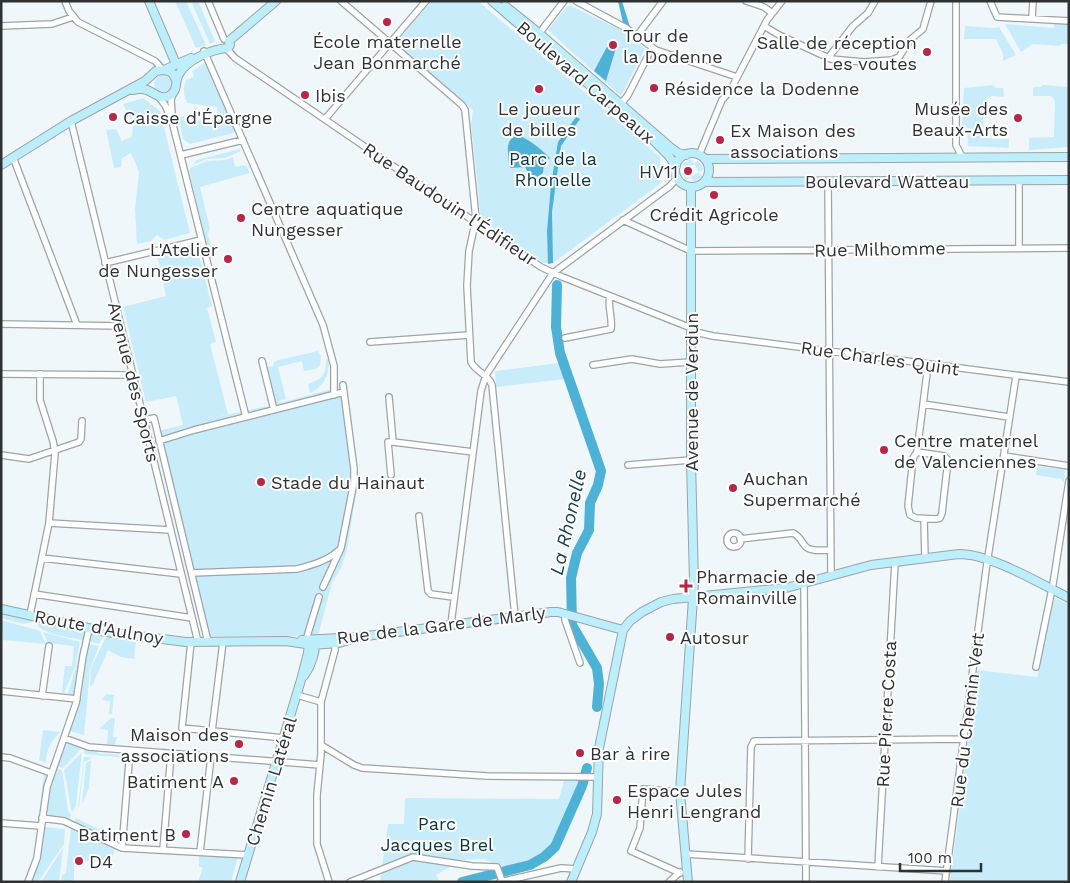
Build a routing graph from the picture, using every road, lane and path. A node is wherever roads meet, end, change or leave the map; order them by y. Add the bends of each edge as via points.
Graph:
1 (65, 1) edge
2 (149, 1) edge
3 (208, 1) edge
4 (276, 1) edge
5 (341, 1) edge
6 (426, 1) edge
7 (492, 1) edge
8 (500, 1) edge
9 (564, 1) edge
10 (576, 1) edge
11 (663, 1) edge
12 (746, 1) edge
13 (782, 1) edge
14 (875, 1) edge
15 (931, 1) edge
16 (956, 1) edge
17 (990, 1) edge
18 (1033, 1) edge
19 (772, 13) junction
20 (72, 16) junction
21 (1032, 18) junction
22 (1069, 21) edge
23 (1, 26) edge
24 (764, 26) junction
25 (538, 36) junction
26 (636, 37) junction
27 (390, 43) junction
28 (225, 44) junction
29 (652, 48) junction
30 (205, 53) junction
31 (828, 58) junction
32 (176, 64) junction
33 (159, 71) junction
34 (738, 77) junction
35 (176, 80) junction
36 (122, 93) junction
37 (173, 93) junction
38 (155, 94) junction
39 (622, 104) junction
40 (325, 119) junction
41 (71, 121) junction
42 (172, 121) junction
43 (243, 140) junction
44 (956, 145) junction
45 (686, 154) junction
46 (180, 155) junction
47 (13, 157) junction
48 (702, 157) junction
49 (1069, 157) edge
50 (946, 158) junction
51 (966, 158) junction
52 (1, 165) edge
53 (676, 166) junction
54 (677, 178) junction
55 (1019, 180) junction
56 (1069, 180) edge
57 (828, 181) junction
58 (704, 182) junction
59 (691, 187) junction
60 (624, 220) junction
61 (476, 222) junction
62 (201, 240) junction
63 (1019, 248) junction
64 (1069, 248) edge
65 (829, 249) junction
66 (691, 251) junction
67 (106, 264) junction
68 (553, 273) junction
69 (610, 296) junction
70 (1, 324) edge
71 (77, 325) junction
72 (121, 326) junction
73 (691, 329) junction
74 (469, 335) junction
75 (565, 338) dead end
76 (370, 342) dead end
77 (829, 352) junction
78 (262, 361) dead end
79 (691, 362) junction
80 (593, 365) dead end
81 (928, 365) junction
82 (1, 374) edge
83 (40, 374) junction
84 (133, 375) junction
85 (486, 375) junction
86 (1016, 376) junction
87 (1069, 382) edge
88 (343, 385) dead end
89 (344, 392) junction
90 (334, 395) junction
91 (389, 397) dead end
92 (923, 404) junction
93 (274, 410) junction
94 (246, 417) junction
95 (1010, 417) junction
96 (144, 420) junction
97 (82, 421) dead end
98 (159, 441) junction
99 (393, 442) junction
100 (55, 450) junction
101 (473, 452) junction
102 (916, 452) junction
103 (1, 455) edge
104 (1004, 456) junction
105 (691, 460) junction
106 (628, 465) dead end
107 (1069, 466) edge
108 (391, 475) dead end
109 (1069, 482) edge
110 (419, 516) dead end
111 (924, 519) junction
112 (49, 523) junction
113 (170, 530) junction
114 (740, 539) dead end
115 (341, 548) junction
116 (831, 550) junction
117 (42, 558) junction
118 (925, 558) junction
119 (988, 559) junction
120 (894, 562) junction
121 (192, 573) junction
122 (181, 574) junction
123 (831, 576) junction
124 (804, 584) junction
125 (323, 587) dead end
126 (1052, 590) junction
127 (34, 594) junction
128 (319, 597) dead end
129 (453, 597) junction
130 (693, 597) junction
131 (1069, 598) edge
132 (1, 609) edge
133 (566, 614) junction
134 (30, 615) junction
135 (515, 616) junction
136 (192, 618) junction
137 (451, 624) junction
138 (89, 629) junction
139 (623, 630) junction
140 (335, 641) junction
141 (194, 642) junction
142 (208, 642) junction
143 (223, 642) junction
144 (311, 642) junction
145 (49, 646) dead end
146 (580, 662) dead end
147 (1036, 667) dead end
148 (1, 691) edge
149 (297, 695) junction
150 (42, 696) junction
151 (77, 699) junction
152 (321, 702) junction
153 (212, 731) junction
154 (64, 738) junction
155 (284, 738) junction
156 (964, 739) junction
157 (806, 740) junction
158 (885, 740) junction
159 (322, 746) junction
160 (130, 750) junction
161 (171, 754) junction
162 (1, 756) edge
163 (211, 758) junction
164 (276, 763) junction
165 (320, 765) junction
166 (51, 773) junction
167 (598, 777) junction
168 (680, 792) junction
169 (42, 818) junction
170 (1, 823) edge
171 (41, 826) junction
172 (122, 848) junction
173 (163, 850) junction
174 (200, 852) junction
175 (686, 854) junction
176 (248, 855) junction
177 (748, 859) junction
178 (807, 862) junction
179 (878, 867) junction
180 (576, 869) junction
181 (683, 871) junction
182 (947, 871) junction
183 (501, 880) edge
184 (28, 882) edge
185 (240, 882) edge
186 (329, 882) edge
187 (350, 882) edge
188 (571, 882) edge
189 (669, 882) edge
190 (688, 882) edge
191 (806, 882) edge
192 (945, 882) edge

1 - 20 street
2 - 32 main road
3 - 28 street
4 - 28 main road
5 - 27 street
6 - 27 street
7 - 25 main road, Boulevard Carpeaux
8 - 25 main road, Boulevard Carpeaux
9 - 25 street
10 - 26 street via 624,26
11 - 26 street
12 - 19 street
13 - 19 street
14 - 31 street via 867,15 853,26
15 - 31 street via 923,29 896,59 864,62
16 - 44 street
17 - 21 street via 997,17
18 - 21 street
19 - 24 street
20 - 23 street via 52,24
20 - 33 street via 155,62
21 - 22 street
24 - 31 street
24 - 34 street
25 - 39 main road, Boulevard Carpeaux
25 - 53 main road, Boulevard Carpeaux via 652,139
26 - 29 street
27 - 40 street
27 - 61 street via 465,108
28 - 30 main road
28 - 40 street, Rue Baudouin l'Édifieur via 235,58
29 - 34 street
29 - 39 street
30 - 32 main road
30 - 35 main road via 188,63
30 - 43 street
32 - 33 main road
33 - 35 main road via 173,74
33 - 36 main road
33 - 38 main road via 149,84
34 - 48 street via 722,100
35 - 37 main road
36 - 38 main road via 139,89
36 - 41 main road
37 - 38 main road via 165,97
37 - 42 street
38 - 42 street via 164,103
39 - 45 main road, Boulevard Carpeaux via 673,150
40 - 61 street, Rue Baudouin l'Édifieur
41 - 47 main road
41 - 67 street, Avenue des Sports
42 - 46 street
43 - 46 street
43 - 90 street via 324,329 334,366
44 - 50 street
44 - 51 street
45 - 48 main road
45 - 53 main road
46 - 62 street
47 - 52 main road
47 - 71 street
48 - 50 main road, Boulevard Watteau
48 - 58 main road via 709,171
49 - 51 main road, Boulevard Watteau
50 - 51 main road, Boulevard Watteau
53 - 54 main road
54 - 59 main road via 683,185
54 - 60 street
55 - 56 main road, Boulevard Watteau
55 - 57 main road, Boulevard Watteau
55 - 63 street
57 - 58 main road, Boulevard Watteau
57 - 65 street
58 - 59 main road
59 - 66 main road, Avenue de Verdun
60 - 66 street
60 - 68 street
61 - 68 street, Rue Baudouin l'Édifieur
61 - 74 street via 468,255
62 - 67 street
62 - 94 street
63 - 64 street, Rue Milhomme
63 - 65 street, Rue Milhomme
65 - 66 street, Rue Milhomme
65 - 77 street
66 - 73 main road, Avenue de Verdun
67 - 72 street, Avenue des Sports
68 - 69 street, Rue Baudouin l'Édifieur
68 - 85 street
69 - 73 street, Rue Baudouin l'Édifieur
69 - 75 street via 611,329
70 - 71 street
71 - 72 street
72 - 84 street, Avenue des Sports
73 - 77 street, Rue Charles Quint via 713,336
73 - 79 main road, Avenue de Verdun
74 - 76 street
74 - 85 street via 471,363
77 - 81 street, Rue Charles Quint
77 - 116 street
78 - 93 street
79 - 80 street via 660,364 632,359
79 - 105 main road, Avenue de Verdun
81 - 86 street, Rue Charles Quint
81 - 92 street
82 - 83 street
83 - 84 street
83 - 100 street via 40,400
84 - 96 street, Avenue des Sports
85 - 101 street
85 - 135 street via 492,384
86 - 87 street, Rue Charles Quint
86 - 95 street, Rue du Chemin Vert
88 - 89 street
89 - 90 street
89 - 115 street via 354,476
90 - 93 street
91 - 99 street
92 - 95 street
92 - 102 street
93 - 94 street
94 - 98 street
95 - 104 street, Rue du Chemin Vert
96 - 98 street via 153,417
96 - 113 street, Avenue des Sports
97 - 100 street via 80,442
98 - 121 street
99 - 101 street
99 - 108 street via 388,442
100 - 103 street via 28,458
100 - 112 street
101 - 129 street
102 - 111 street via 908,509 913,517
102 - 111 street via 944,456 948,462 942,515 936,519
104 - 107 street
104 - 119 street, Rue du Chemin Vert
105 - 106 street
105 - 130 main road, Avenue de Verdun
109 - 126 street
110 - 129 street via 428,591
111 - 118 street
112 - 113 street
112 - 117 street
113 - 122 street, Avenue des Sports
114 - 116 street via 792,533 798,535 807,548
115 - 121 street via 313,565 297,569
115 - 125 street
116 - 123 street
117 - 122 street
117 - 127 street
118 - 119 main road via 963,554
118 - 120 main road
119 - 126 main road
119 - 156 street, Rue du Chemin Vert
120 - 123 main road
120 - 158 street, Rue Pierre Costa
121 - 142 street
122 - 136 street, Avenue des Sports
123 - 124 main road
124 - 130 main road via 777,590
124 - 157 street
126 - 131 main road
126 - 147 street
127 - 134 street
127 - 136 street
128 - 144 street
129 - 137 street
130 - 139 main road via 654,605 634,617
130 - 168 main road, Avenue de Verdun
132 - 134 main road, Route d'Aulnoy
133 - 135 main road, Rue de la Gare de Marly via 551,612
133 - 139 main road, Rue de la Gare de Marly
133 - 146 street
134 - 138 main road, Route d'Aulnoy
135 - 137 main road, Rue de la Gare de Marly
136 - 141 street, Avenue des Sports
137 - 140 main road, Rue de la Gare de Marly
138 - 141 main road, Route d'Aulnoy
138 - 151 street
139 - 167 main road via 600,743
140 - 144 main road, Rue de la Gare de Marly
140 - 152 street
141 - 142 main road, Route d'Aulnoy
141 - 153 street via 182,728
142 - 143 main road, Route d'Aulnoy
143 - 144 main road, Route d'Aulnoy
143 - 153 street
144 - 149 main road, Chemin Latéral via 310,666
145 - 150 street
148 - 150 street
149 - 152 street
149 - 155 main road, Chemin Latéral
150 - 151 street
151 - 154 street
152 - 159 street
153 - 155 street
154 - 160 street via 88,747
154 - 166 street
155 - 164 main road, Chemin Latéral
156 - 158 street
156 - 182 street, Rue du Chemin Vert
157 - 158 street
157 - 177 street via 752,743
157 - 178 street
158 - 179 street, Rue Pierre Costa
159 - 165 street
159 - 167 street via 362,768 487,776
160 - 161 street
160 - 172 street
161 - 163 street
161 - 173 street
162 - 166 street
163 - 164 street
163 - 174 street
164 - 165 street
164 - 176 main road, Chemin Latéral
165 - 186 street via 316,840
166 - 169 street
167 - 180 main road via 596,821
168 - 175 main road, Avenue de Verdun
168 - 181 street via 644,789 640,831 631,851
169 - 171 street
169 - 172 street via 62,820
170 - 171 street
171 - 184 street via 36,860
172 - 173 street
173 - 174 street
174 - 176 street
175 - 177 street
175 - 181 main road, Avenue de Verdun
176 - 185 main road, Chemin Latéral
177 - 178 street
178 - 179 street
178 - 191 street
179 - 182 street
180 - 183 street via 561,868
180 - 188 main road
181 - 189 street
181 - 190 main road, Avenue de Verdun
182 - 192 street, Rue du Chemin Vert
183 - 187 street via 496,866 413,857

